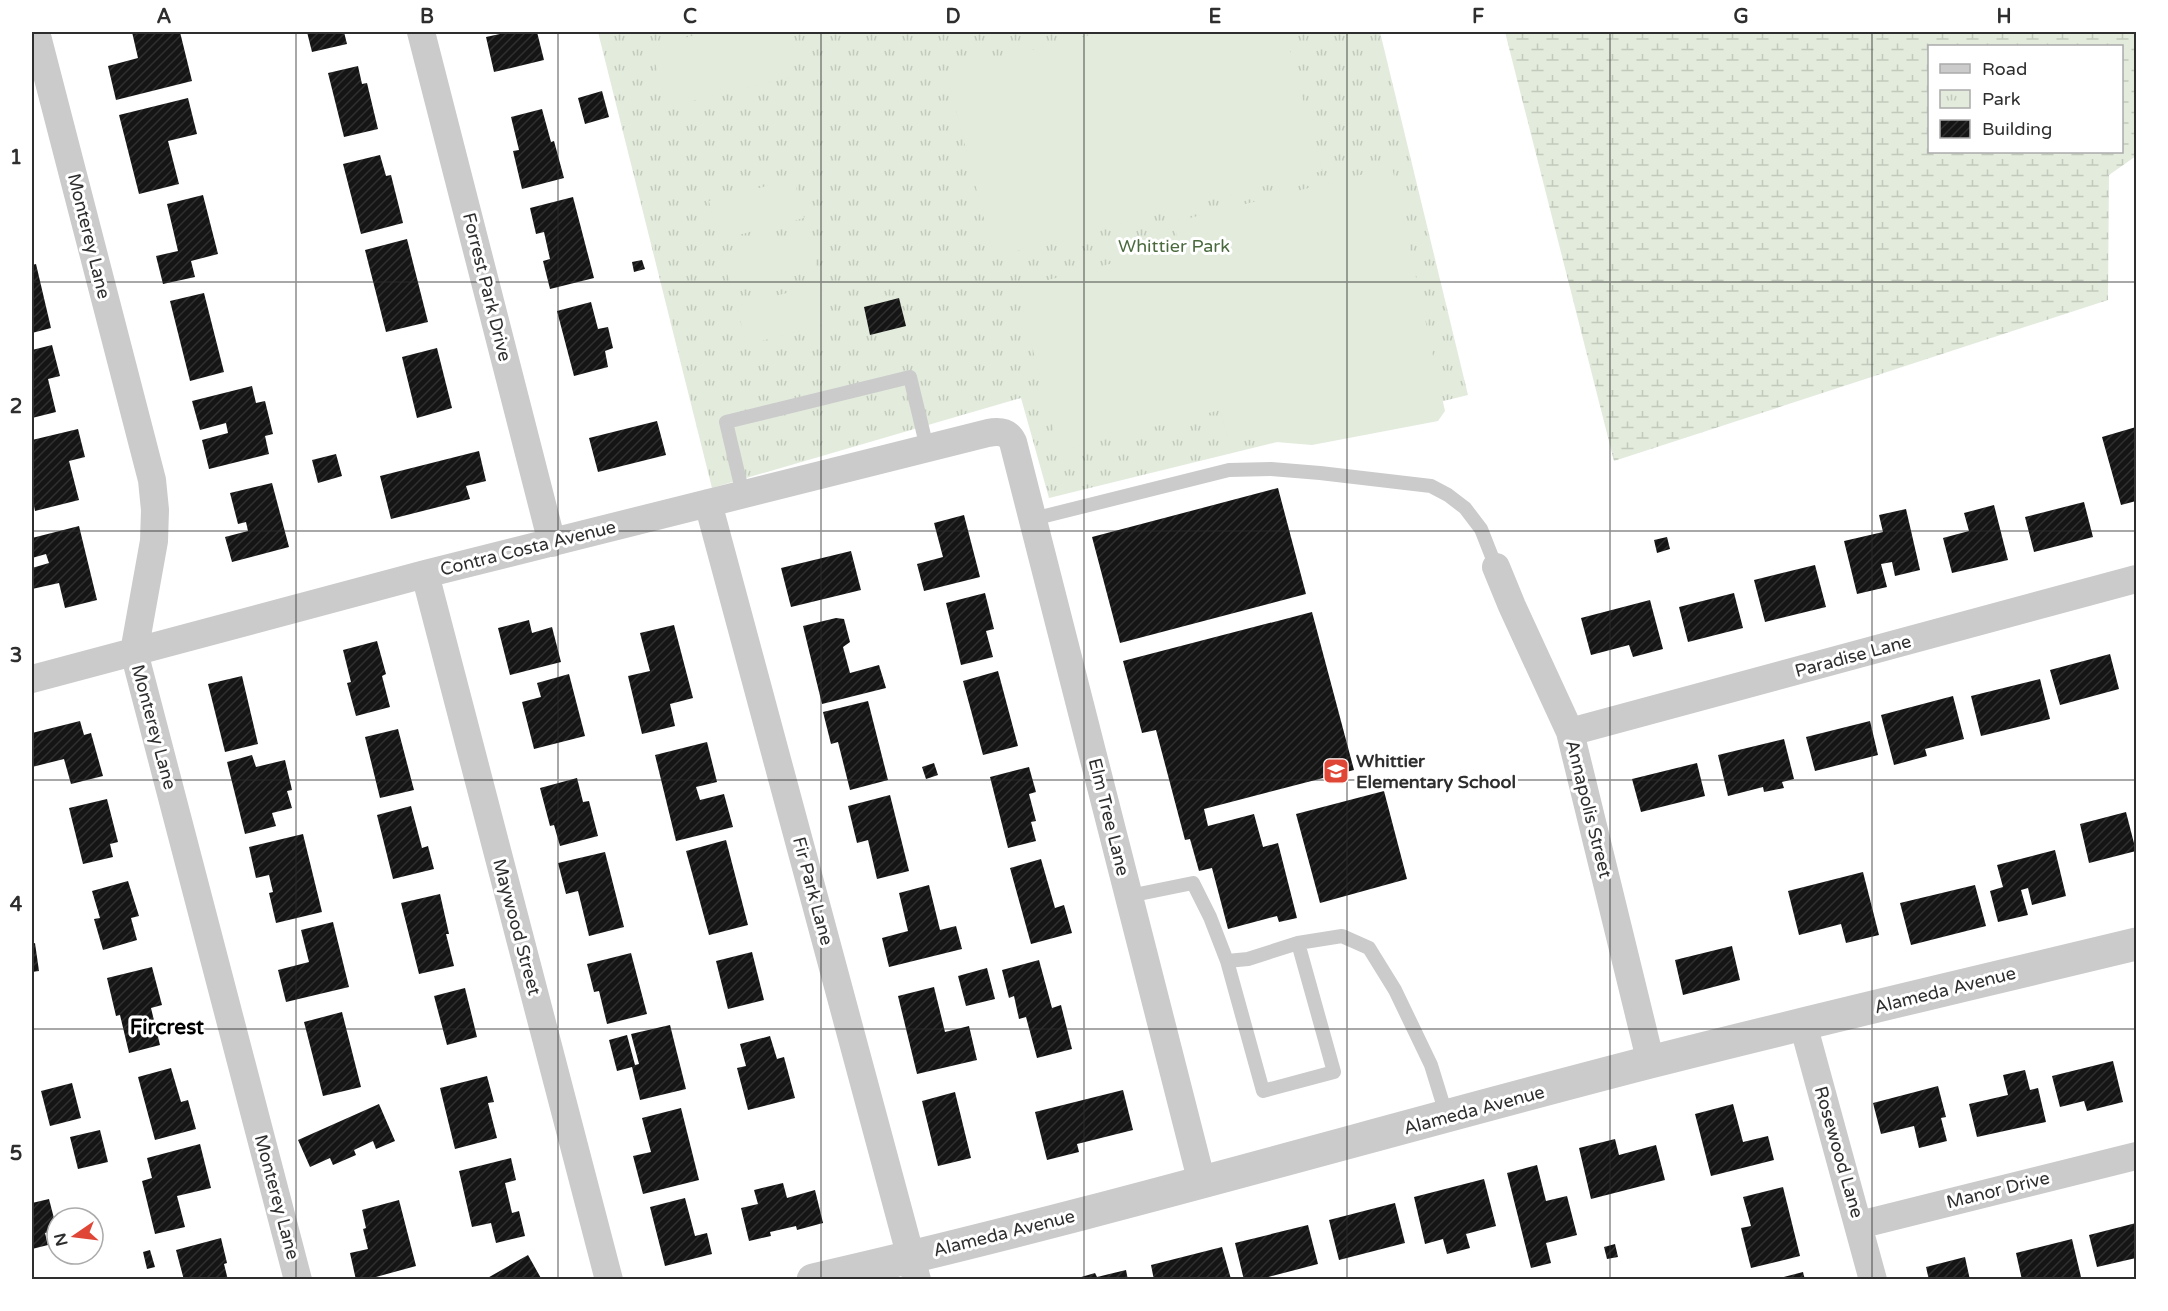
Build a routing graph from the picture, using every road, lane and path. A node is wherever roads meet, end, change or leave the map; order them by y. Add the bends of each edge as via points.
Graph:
1 (36, 32) edge
2 (421, 32) edge
3 (927, 448) junction
4 (1016, 452) joint
5 (743, 494) junction
6 (708, 503) junction
7 (1033, 519) junction
8 (552, 543) junction
9 (1496, 567) joint
10 (425, 574) junction
11 (2136, 579) edge
12 (134, 652) junction
13 (32, 679) edge
14 (1570, 732) junction
15 (1129, 896) junction
16 (1298, 943) junction
17 (2136, 944) edge
18 (1227, 961) junction
19 (1803, 1024) junction
20 (1649, 1062) junction
21 (1447, 1117) junction
22 (2136, 1156) edge
23 (1202, 1183) junction
24 (1859, 1225) junction
25 (915, 1268) edge
26 (298, 1280) edge
27 (609, 1280) edge
28 (813, 1280) edge
29 (1873, 1280) edge

1 - 12 street, Monterey Lane via 152,480 154,541
2 - 8 street, Forrest Park Drive
3 - 4 street, Contra Costa Avenue via 997,431 1010,436
3 - 5 street, Contra Costa Avenue
3 - 5 lane via 910,377 726,422
4 - 7 street, Elm Tree Lane
5 - 6 street, Contra Costa Avenue
6 - 8 street, Contra Costa Avenue
6 - 25 street, Fir Park Lane
7 - 9 lane via 1229,470 1320,472 1431,486 1448,495 1465,507 1480,529
7 - 15 street, Elm Tree Lane
8 - 10 street, Contra Costa Avenue
9 - 14 street, Annapolis Street
10 - 12 street, Contra Costa Avenue
10 - 27 street, Maywood Street
11 - 14 street, Paradise Lane
12 - 13 street, Contra Costa Avenue
12 - 26 street, Monterey Lane
14 - 20 street, Annapolis Street
15 - 18 lane via 1194,883
15 - 23 street, Elm Tree Lane
16 - 18 lane via 1248,959
16 - 18 lane via 1334,1072 1263,1091
16 - 21 lane via 1342,936 1369,948 1395,990 1431,1065
17 - 19 street, Alameda Avenue
19 - 20 street, Alameda Avenue
19 - 24 street, Rosewood Lane
20 - 21 street, Alameda Avenue
21 - 23 street, Alameda Avenue
22 - 24 street, Manor Drive
23 - 25 street, Alameda Avenue
24 - 29 street, Rosewood Lane
25 - 28 street, Alameda Avenue

